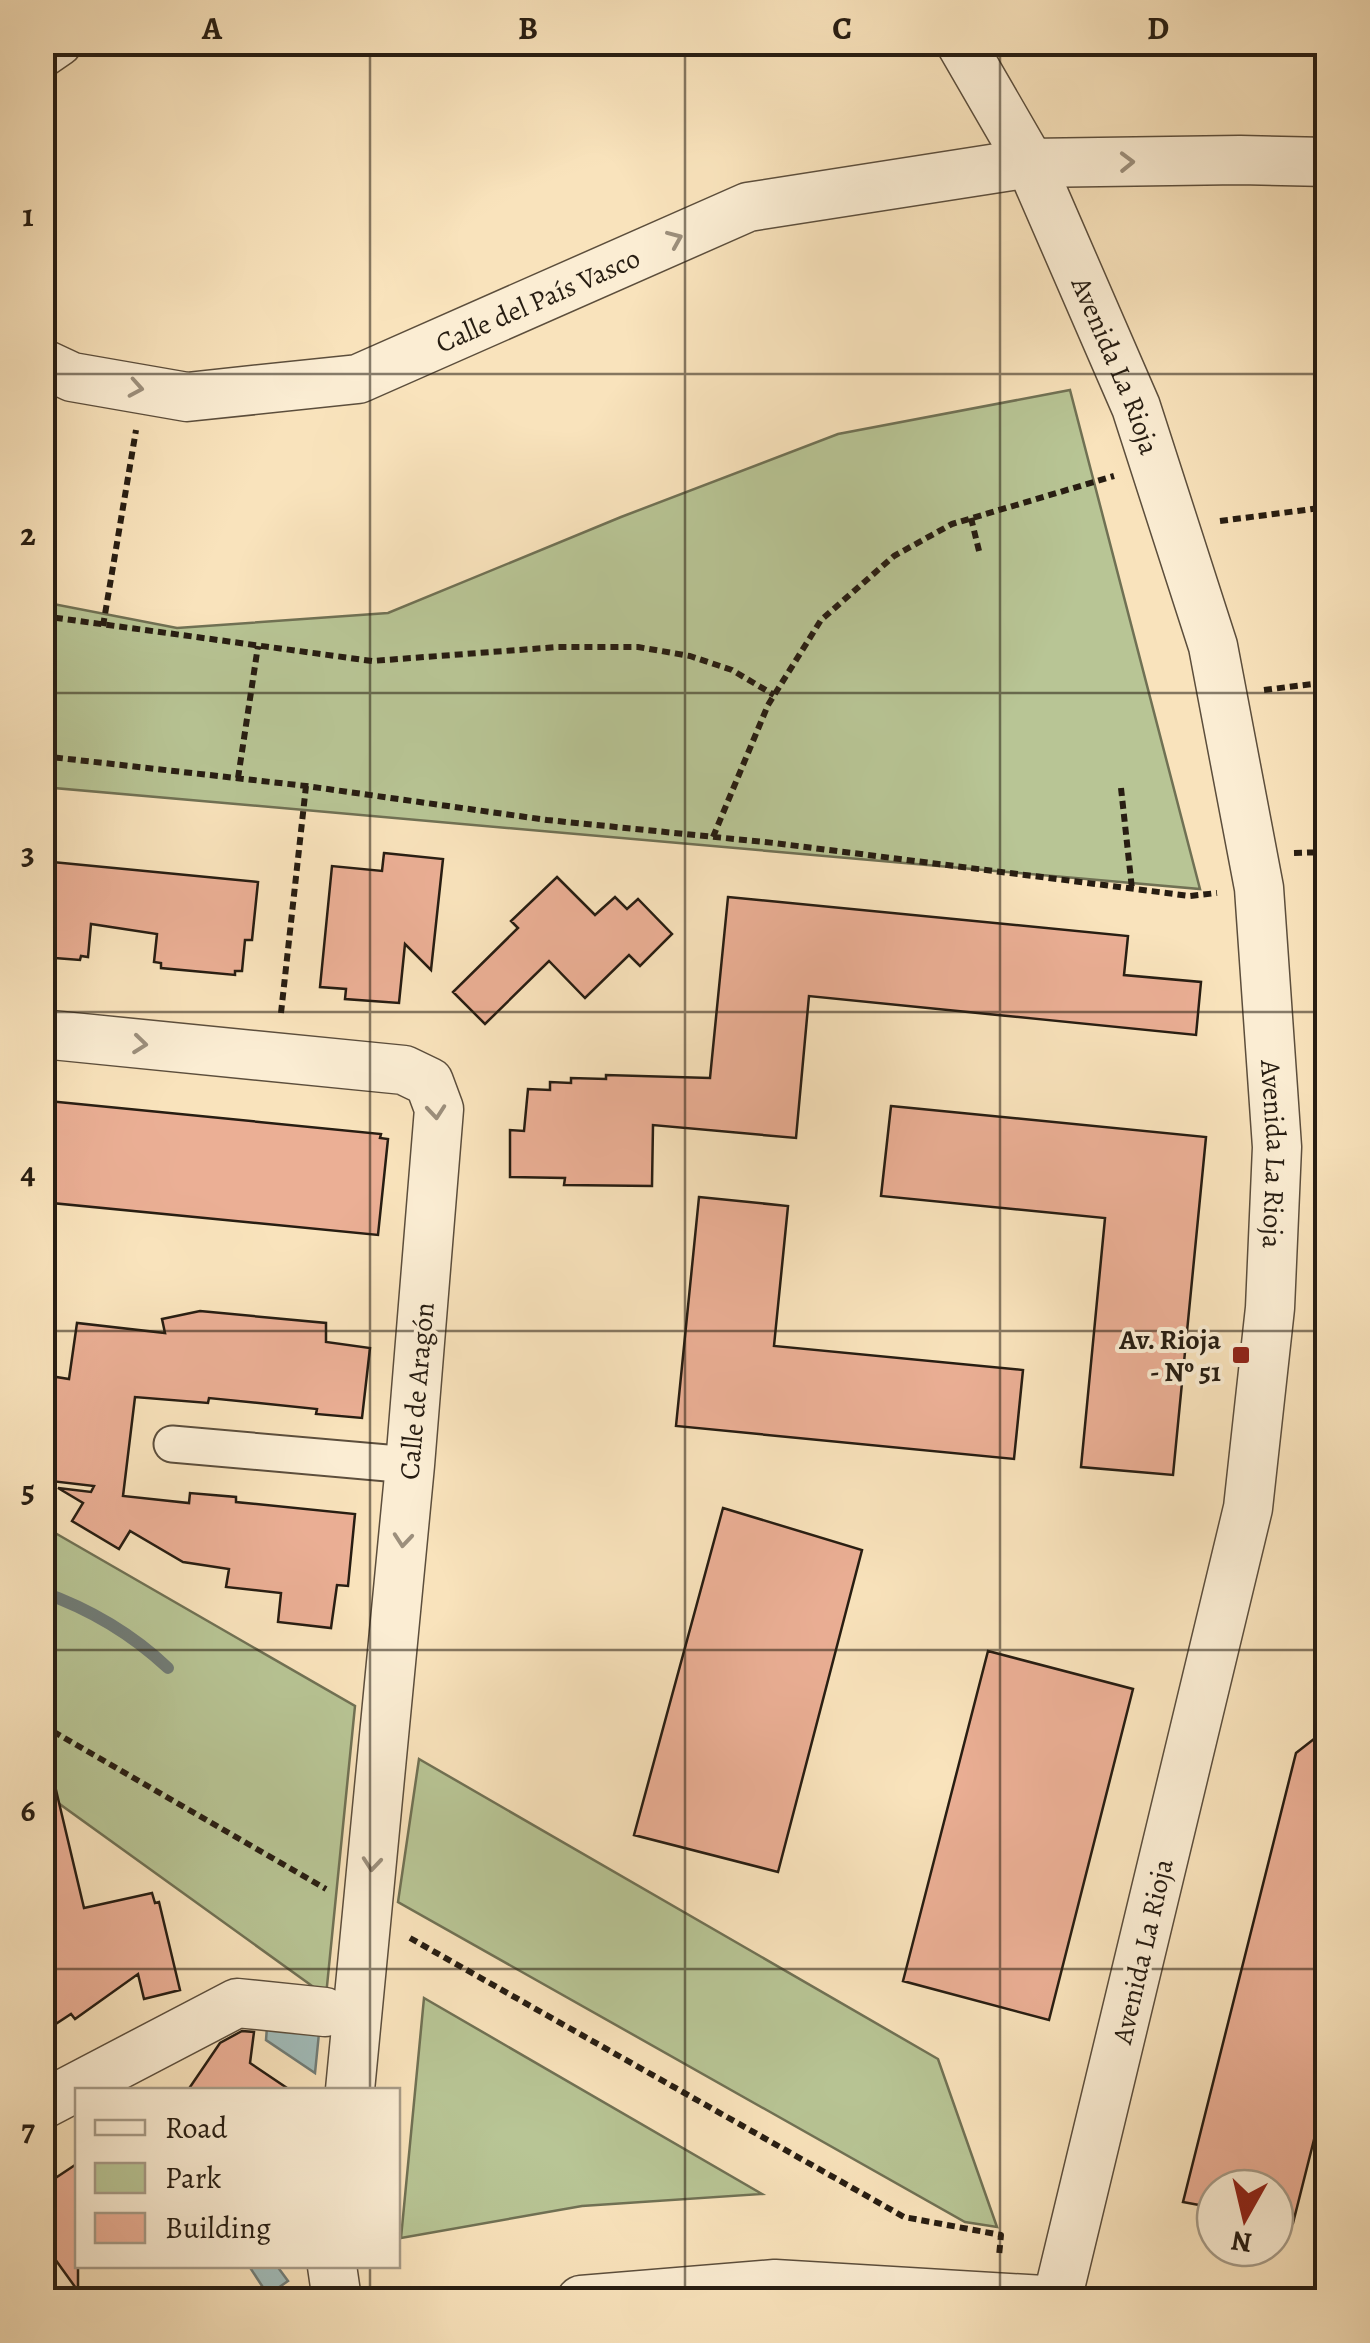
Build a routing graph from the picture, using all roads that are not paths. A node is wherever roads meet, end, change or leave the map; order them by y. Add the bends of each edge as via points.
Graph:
1 (58, 42) edge
2 (960, 42) edge
3 (42, 53) edge
4 (1328, 162) edge
5 (1030, 163) junction
6 (42, 363) edge
7 (42, 1034) edge
8 (172, 1444) dead end
9 (410, 1465) junction
10 (325, 2012) dead end
11 (350, 2088) edge
12 (42, 2105) edge
13 (332, 2268) edge
14 (338, 2300) edge
15 (581, 2300) edge
16 (1044, 2300) edge
17 (1058, 2300) edge

1 - 3 street
2 - 5 street, Avenida La Rioja
5 -> 4 street, Calle del País Vasco
6 -> 5 street, Calle del País Vasco via 72,377 187,397 358,378 748,207
5 - 17 street, Avenida La Rioja via 1136,407 1213,646 1259,888 1277,1147 1270,1308 1248,1508
7 -> 9 street, Calle de Aragón via 404,1070 429,1082 439,1109
8 - 9 street
9 -> 11 street, Calle de Aragón
10 - 12 street via 237,2003
13 - 14 street
15 - 16 street via 775,2284

